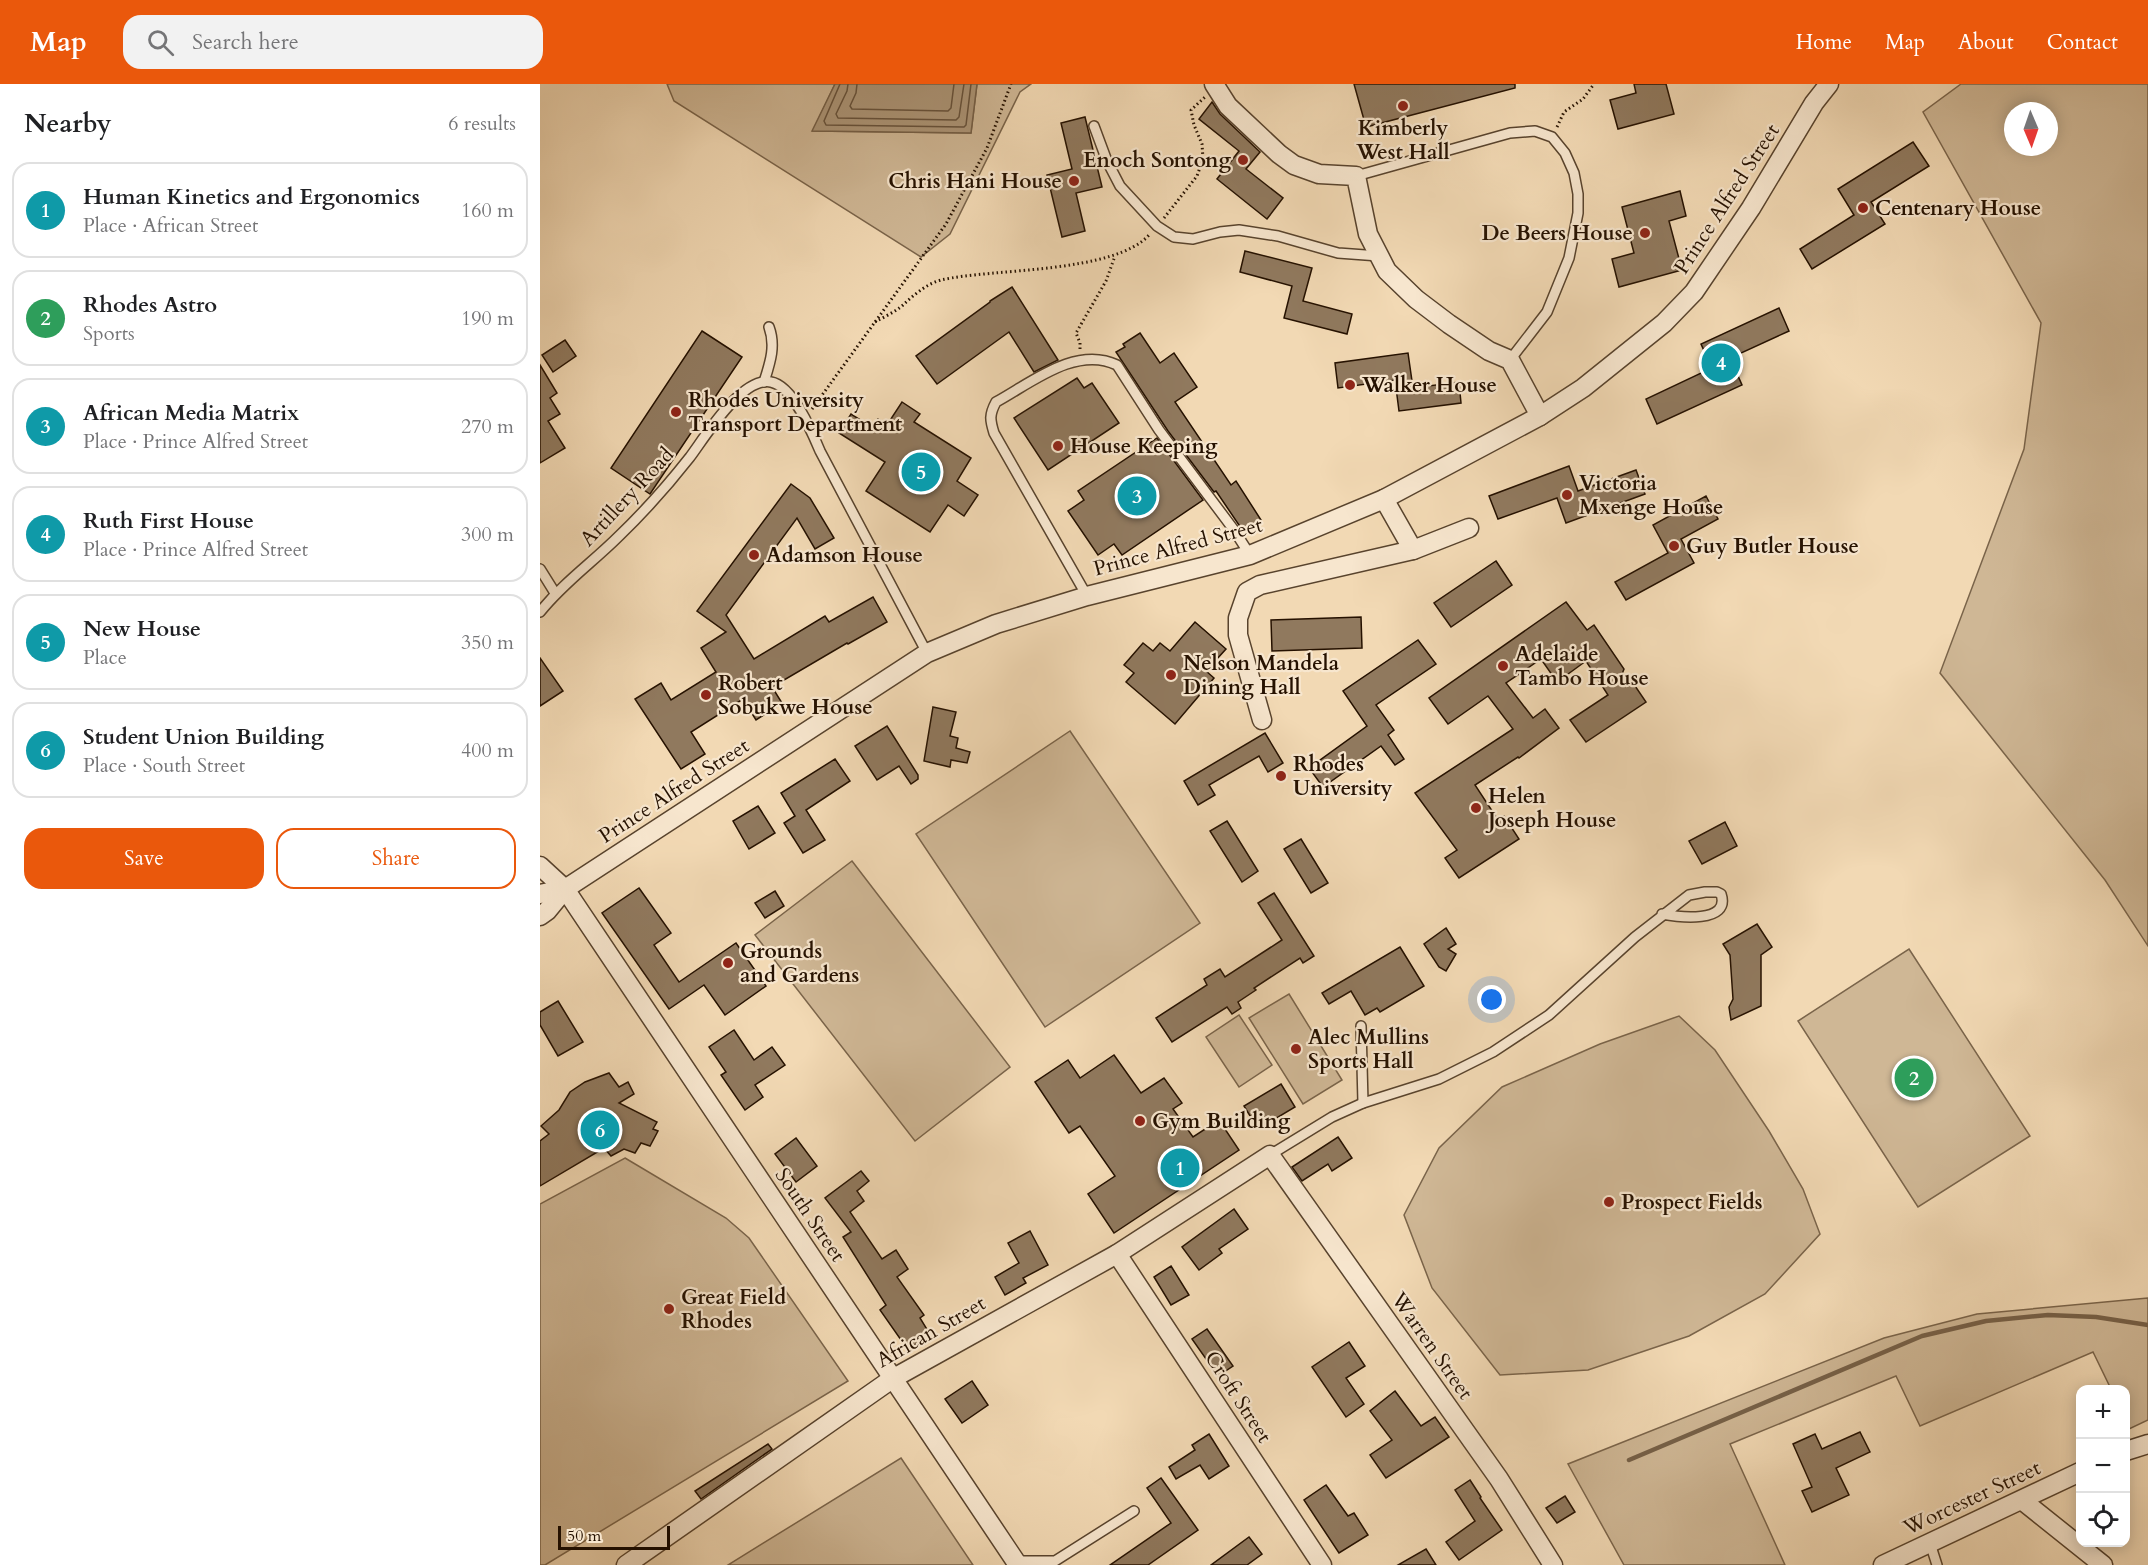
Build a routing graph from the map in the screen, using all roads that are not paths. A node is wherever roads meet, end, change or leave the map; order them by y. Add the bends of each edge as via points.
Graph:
1 (1807, 84) edge
2 (1829, 84) edge
3 (1214, 86) edge
4 (1814, 103) junction
5 (1094, 126) dead end
6 (1356, 176) junction
7 (1379, 256) junction
8 (769, 327) dead end
9 (1510, 360) junction
10 (764, 382) junction
11 (1540, 416) junction
12 (1384, 499) junction
13 (1469, 528) dead end
14 (1413, 550) junction
15 (1250, 555) junction
16 (540, 569) edge
17 (555, 593) junction
18 (1087, 596) junction
19 (540, 612) edge
20 (927, 653) junction
21 (1262, 720) dead end
22 (540, 866) edge
23 (565, 889) junction
24 (540, 894) edge
25 (1662, 914) junction
26 (540, 916) edge
27 (1361, 1026) dead end
28 (1363, 1103) junction
29 (1270, 1155) junction
30 (1117, 1254) junction
31 (892, 1378) junction
32 (2148, 1444) edge
33 (2130, 1450) edge
34 (2076, 1474) edge
35 (2023, 1501) junction
36 (1134, 1511) dead end
37 (1930, 1543) junction
38 (1017, 1563) edge
39 (626, 1565) edge
40 (1323, 1565) edge
41 (1553, 1565) edge
42 (1883, 1565) edge
43 (1937, 1565) edge
44 (2103, 1565) edge

1 - 4 street
2 - 4 street, Prince Alfred Street
3 - 6 street via 1228,106 1294,165 1319,174
4 - 11 street, Prince Alfred Street via 1751,208 1694,292 1628,352
5 - 7 lane via 1120,186 1157,226 1174,237 1193,239 1239,230 1278,236 1338,254
6 - 7 street via 1368,234
6 - 9 lane via 1510,133 1535,131 1552,137 1574,173 1578,213 1569,258 1547,312
7 - 9 street via 1388,272 1416,299 1489,351
8 - 10 lane via 771,360
9 - 11 street
10 - 17 lane, Artillery Road via 749,387 733,401 668,485 619,536
10 - 20 lane via 780,386 805,418
11 - 12 street, Prince Alfred Street
12 - 14 street
12 - 15 street, Prince Alfred Street
13 - 14 street
14 - 21 street via 1260,585 1247,592 1238,618 1238,635
15 - 18 street, Prince Alfred Street
15 - 18 lane via 1117,365 1105,360 1078,360 996,402 990,419 994,433
16 - 17 lane
17 - 19 lane, Artillery Road
18 - 20 street, Prince Alfred Street via 996,624
20 - 23 street, Prince Alfred Street
22 - 23 street, South Street
23 - 24 street, Prince Alfred Street
23 - 26 street, Prince Alfred Street
23 - 31 street, South Street
25 - 25 lane via 1689,896 1717,892 1723,898 1720,909 1712,914
25 - 28 lane via 1557,1009 1520,1035 1438,1079
27 - 28 lane
28 - 29 lane
29 - 30 street, African Street
29 - 41 street, Warren Street via 1499,1479
30 - 31 street, African Street
30 - 40 street, Croft Street
31 - 38 street, South Street
31 - 39 street, African Street
32 - 33 street
34 - 35 street, Worcester Street
35 - 37 street, Worcester Street
35 - 44 street
36 - 38 lane via 1055,1561
37 - 42 street, Worcester Street
37 - 43 lane

